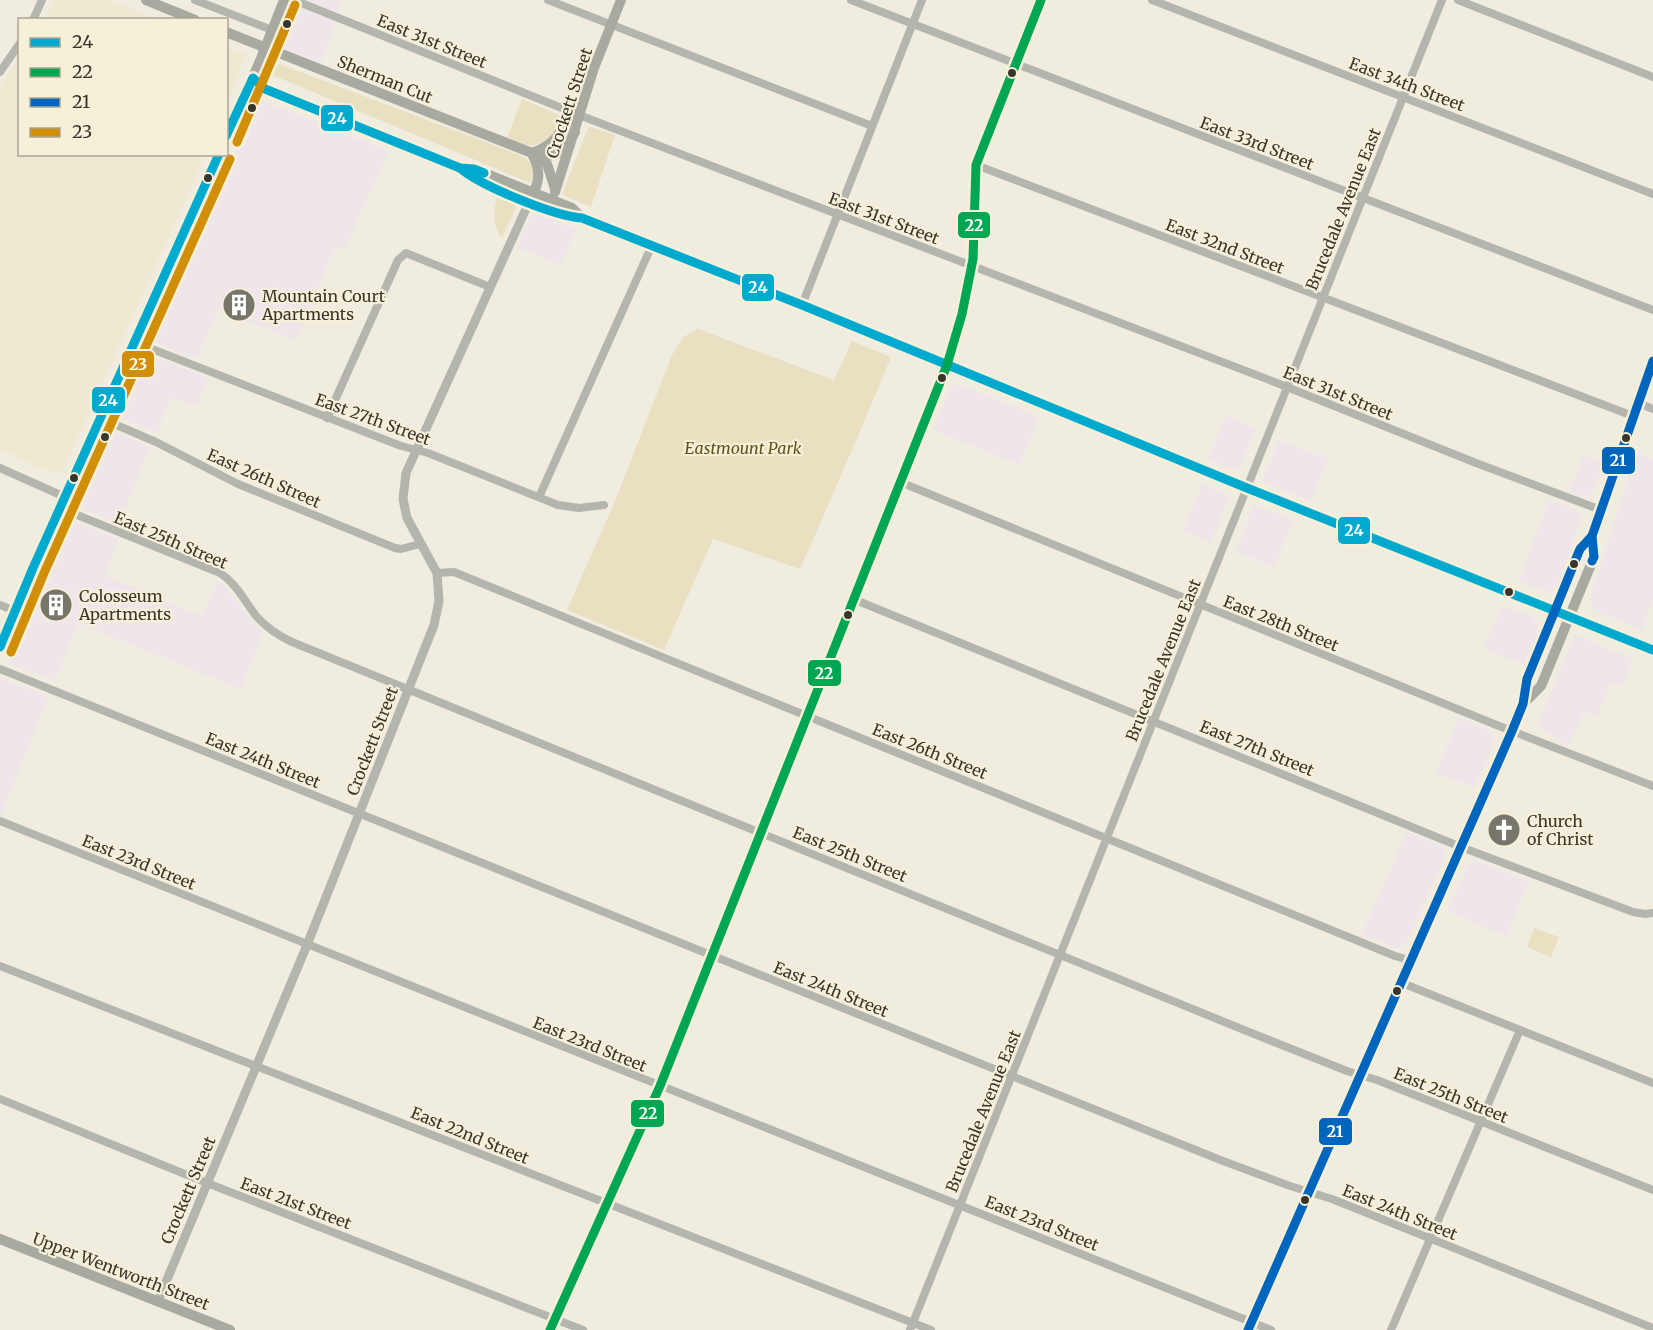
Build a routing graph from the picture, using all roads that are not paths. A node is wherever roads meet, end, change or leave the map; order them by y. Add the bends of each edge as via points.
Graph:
1 (42, 0) edge
2 (146, 0) edge
3 (195, 0) edge
4 (284, 0) edge
5 (294, 0) edge
6 (548, 0) edge
7 (621, 0) edge
8 (851, 0) edge
9 (922, 0) edge
10 (1041, 0) edge
11 (1152, 0) edge
12 (1442, 0) edge
13 (1458, 0) edge
14 (34, 18) edge
15 (190, 18) edge
16 (912, 24) junction
17 (611, 25) junction
18 (228, 33) edge
19 (271, 34) junction
20 (18, 46) edge
21 (1016, 64) junction
22 (0, 72) edge
23 (1653, 77) edge
24 (253, 78) junction
25 (1402, 96) junction
26 (575, 113) junction
27 (872, 126) junction
28 (575, 132) junction
29 (228, 133) edge
30 (532, 153) junction
31 (218, 156) edge
32 (976, 165) junction
33 (555, 192) junction
34 (1653, 194) edge
35 (531, 197) junction
36 (1362, 197) junction
37 (572, 208) junction
38 (837, 214) junction
39 (582, 218) junction
40 (652, 245) junction
41 (972, 267) junction
42 (490, 287) junction
43 (1322, 298) junction
44 (802, 305) junction
45 (1653, 310) edge
46 (135, 342) junction
47 (1653, 361) edge
48 (947, 365) junction
49 (1287, 388) junction
50 (1638, 403) junction
51 (1653, 409) edge
52 (1633, 416) junction
53 (100, 418) junction
54 (327, 418) junction
55 (416, 450) junction
56 (0, 468) edge
57 (900, 482) junction
58 (1247, 488) junction
59 (65, 497) junction
60 (539, 497) junction
61 (604, 505) dead end
62 (60, 508) junction
63 (1600, 510) junction
64 (1592, 536) junction
65 (420, 544) junction
66 (437, 573) junction
67 (853, 599) junction
68 (1199, 604) junction
69 (0, 605) edge
70 (1555, 610) junction
71 (15, 611) junction
72 (1571, 617) junction
73 (0, 647) edge
74 (1653, 650) edge
75 (0, 669) edge
76 (408, 689) junction
77 (1523, 704) junction
78 (807, 716) junction
79 (1153, 721) junction
80 (1512, 730) junction
81 (1653, 786) edge
82 (359, 814) junction
83 (0, 821) edge
84 (761, 833) junction
85 (1107, 838) junction
86 (1461, 847) junction
87 (1653, 913) edge
88 (307, 945) junction
89 (1060, 955) junction
90 (712, 956) junction
91 (1412, 961) junction
92 (0, 966) edge
93 (1402, 983) junction
94 (1520, 1030) junction
95 (256, 1067) junction
96 (1362, 1074) junction
97 (1012, 1076) junction
98 (1653, 1083) edge
99 (660, 1086) junction
100 (0, 1099) edge
101 (1481, 1121) junction
102 (207, 1183) junction
103 (1653, 1191) edge
104 (1309, 1192) junction
105 (606, 1204) junction
106 (960, 1205) junction
107 (0, 1239) edge
108 (1430, 1239) junction
109 (158, 1301) junction
110 (555, 1319) junction
111 (1250, 1326) edge
112 (912, 1327) edge
113 (1653, 1328) edge
114 (230, 1330) edge
115 (550, 1330) edge
116 (583, 1330) edge
117 (931, 1330) edge
118 (1271, 1330) edge
119 (1391, 1330) edge

1 - 14 street
2 - 15 main road
3 - 19 street
4 - 19 main road
5 - 26 street, East 31st Street
6 - 17 street
7 - 17 main road, Crockett Street
8 - 16 street, East 33rd Street
9 - 16 street
10 - 21 street
11 - 25 street, East 34th Street
12 - 25 street, Brucedale Avenue East
13 - 23 street
16 - 21 street, East 33rd Street
16 - 27 street
17 - 26 main road, Crockett Street
17 - 27 street
18 - 30 main road, Sherman Cut
19 - 24 main road, bridge
20 - 22 street
21 - 32 street
21 - 36 street, East 33rd Street
24 - 29 main road
24 - 35 main road via 265,89 460,168 472,178
25 - 34 street, East 34th Street
25 - 36 street, Brucedale Avenue East
26 - 28 main road, Crockett Street
26 - 30 main road via 556,140
26 - 38 street, East 31st Street
27 - 38 street
28 - 30 main road via 556,156
28 - 33 main road, Crockett Street
30 - 33 main road via 547,164
30 - 35 main road via 540,172
31 - 46 main road
32 - 41 street
32 - 43 street, East 32nd Street
33 - 37 main road via 562,203
35 - 37 main road
35 - 39 main road via 568,217
35 - 42 street, Crockett Street
36 - 43 street, Brucedale Avenue East
36 - 45 street, East 33rd Street
37 - 39 main road
38 - 41 street, East 31st Street
38 - 44 street
39 - 40 main road
40 - 44 main road
40 - 60 street
41 - 48 street
41 - 49 street, East 31st Street
42 - 54 street via 406,253 398,260
42 - 55 street, Crockett Street
43 - 49 street, Brucedale Avenue East
43 - 52 street, East 32nd Street
44 - 48 main road
46 - 53 main road
46 - 54 street, East 27th Street
47 - 50 main road
48 - 57 street
48 - 58 main road
49 - 58 street, Brucedale Avenue East
49 - 63 street, East 31st Street
50 - 51 street
50 - 52 main road
52 - 63 main road
53 - 59 main road
53 - 65 street, East 26th Street via 238,484 395,548
54 - 55 street, East 27th Street
55 - 60 street, East 27th Street
55 - 65 street, Crockett Street via 406,473 403,499
56 - 59 street
57 - 67 street
57 - 68 street, East 28th Street
58 - 68 street, Brucedale Avenue East
58 - 70 main road
59 - 62 main road
60 - 61 street, East 27th Street via 568,508
62 - 71 main road
62 - 76 street, East 25th Street via 220,573 277,634
63 - 64 main road
64 - 70 main road via 1580,549
64 - 72 main road via 1594,557
65 - 66 street, Crockett Street
66 - 76 street, Crockett Street via 438,609
66 - 78 street, East 26th Street via 454,572
67 - 78 street
67 - 79 street, East 27th Street
68 - 79 street, Brucedale Avenue East
68 - 80 street, East 28th Street
69 - 71 street
70 - 72 main road
70 - 77 main road via 1527,679
71 - 73 main road
72 - 74 main road
72 - 77 main road via 1541,686
75 - 82 street, East 24th Street
76 - 82 street, Crockett Street
76 - 84 street, East 25th Street
77 - 80 main road
78 - 84 street
78 - 85 street, East 26th Street
79 - 85 street, Brucedale Avenue East
79 - 86 street, East 27th Street
80 - 81 street, East 28th Street
80 - 86 main road
82 - 88 street, Crockett Street
82 - 90 street, East 24th Street
83 - 88 street, East 23rd Street
84 - 89 street, East 25th Street
84 - 90 street
85 - 89 street, Brucedale Avenue East
85 - 91 street, East 26th Street
86 - 87 street, East 27th Street via 1633,912
86 - 91 main road
88 - 95 street, Crockett Street
88 - 99 street, East 23rd Street
89 - 96 street, East 25th Street
89 - 97 street, Brucedale Avenue East
90 - 97 street, East 24th Street
90 - 99 street
91 - 93 main road
92 - 95 street, East 22nd Street
93 - 94 street
93 - 96 main road
94 - 98 street
94 - 101 street
95 - 102 street, Crockett Street
95 - 105 street, East 22nd Street
96 - 101 street, East 25th Street
96 - 104 main road
97 - 104 street, East 24th Street
97 - 106 street, Brucedale Avenue East
99 - 105 street
99 - 106 street, East 23rd Street
100 - 102 street, East 21st Street
101 - 103 street, East 25th Street
101 - 108 street
102 - 109 street, Crockett Street
102 - 110 street, East 21st Street
104 - 108 street, East 24th Street
104 - 111 main road
105 - 110 street
105 - 112 street, East 22nd Street
106 - 111 street, East 23rd Street
106 - 112 street, Brucedale Avenue East
107 - 109 main road, Upper Wentworth Street
108 - 113 street, East 24th Street
108 - 119 street
109 - 114 main road, Upper Wentworth Street
110 - 115 street
110 - 116 street, East 21st Street
111 - 118 street, East 23rd Street
112 - 117 street, East 22nd Street

